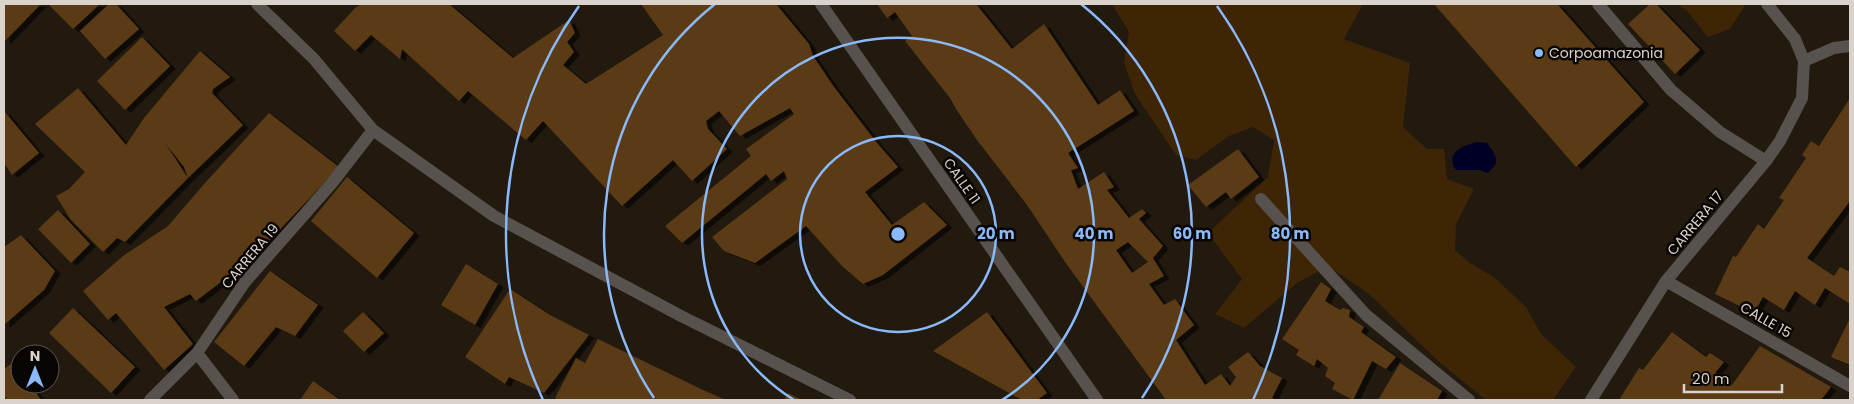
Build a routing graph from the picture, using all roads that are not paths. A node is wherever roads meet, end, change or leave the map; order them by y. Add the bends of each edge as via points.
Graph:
1 (257, 4) edge
2 (821, 4) edge
3 (1598, 4) edge
4 (1767, 4) edge
5 (1850, 46) edge
6 (1804, 60) junction
7 (373, 130) junction
8 (1766, 161) junction
9 (1261, 199) dead end
10 (1666, 281) junction
11 (197, 353) junction
12 (1850, 386) edge
13 (150, 400) edge
14 (233, 400) edge
15 (850, 400) edge
16 (1097, 400) edge
17 (1469, 400) edge
18 (1591, 400) edge

1 - 7 street via 314,59
2 - 16 street, CALLE 11
3 - 8 street via 1671,90 1720,132
4 - 6 street via 1795,39
5 - 6 street via 1834,48
6 - 8 street, CARRERA 17 via 1802,98
7 - 11 street, CARRERA 19 via 245,282
7 - 15 street via 494,216 681,316
8 - 10 street, CARRERA 17
9 - 17 street via 1366,315
10 - 12 street, CALLE 15
10 - 18 street, CARRERA 17
11 - 13 street, CARRERA 19
11 - 14 street

